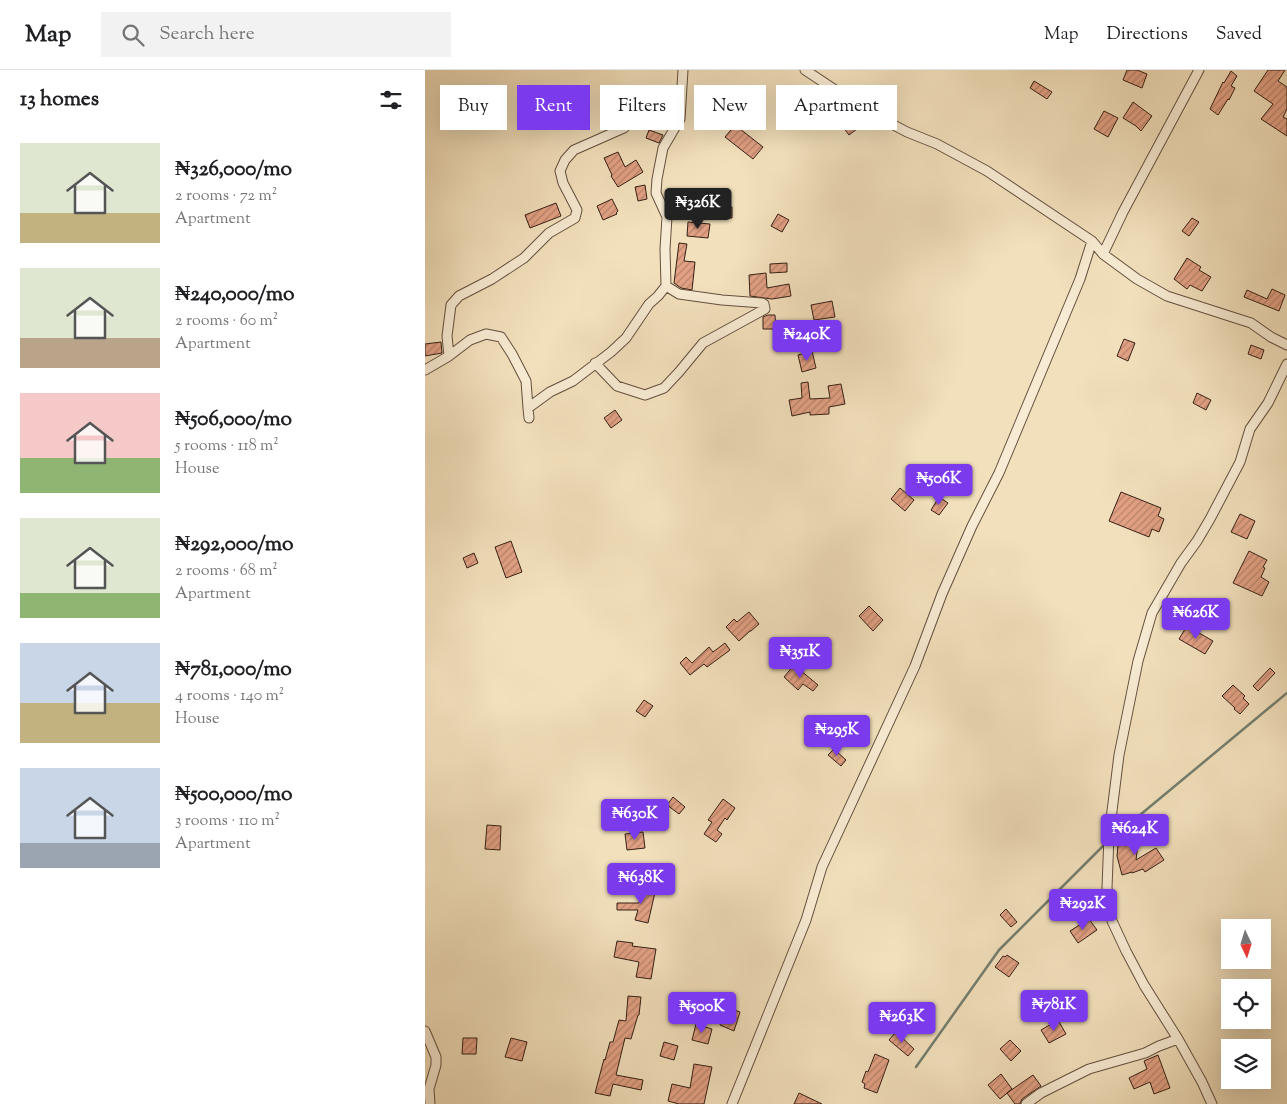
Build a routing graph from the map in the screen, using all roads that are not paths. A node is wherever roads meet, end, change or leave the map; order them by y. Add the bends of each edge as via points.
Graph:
1 (683, 70) edge
2 (805, 70) edge
3 (1199, 70) edge
4 (619, 130) edge
5 (1092, 242) junction
6 (1103, 254) junction
7 (666, 286) junction
8 (1287, 345) edge
9 (449, 356) junction
10 (595, 364) junction
11 (1287, 364) edge
12 (425, 370) edge
13 (527, 408) junction
14 (529, 418) dead end
15 (425, 1031) edge
16 (1178, 1039) junction
17 (430, 1104) edge
18 (732, 1104) edge
19 (1026, 1104) edge
20 (1212, 1104) edge

1 - 7 street via 680,119 663,148 657,179 657,193 667,217
2 - 5 street via 867,111 987,172
3 - 6 street
4 - 9 street via 574,150 565,160 560,171 577,210 575,218 549,233 524,258 459,296 451,305 447,336
5 - 6 street
5 - 18 street via 999,473 968,535 915,666 822,867 806,920
6 - 8 street via 1167,296 1251,323
7 - 10 street via 626,338
7 - 10 street via 679,294 762,303 765,309 703,343 664,388 645,395 617,386
9 - 12 street
9 - 13 street via 470,340 486,334 501,337 526,381
10 - 13 street
11 - 16 street via 1251,429 1240,462 1210,519 1152,613 1138,661 1119,755 1107,864 1112,922 1144,985
13 - 14 street
15 - 17 street via 436,1057 429,1088
16 - 19 street via 1145,1053 1089,1069
16 - 20 street

